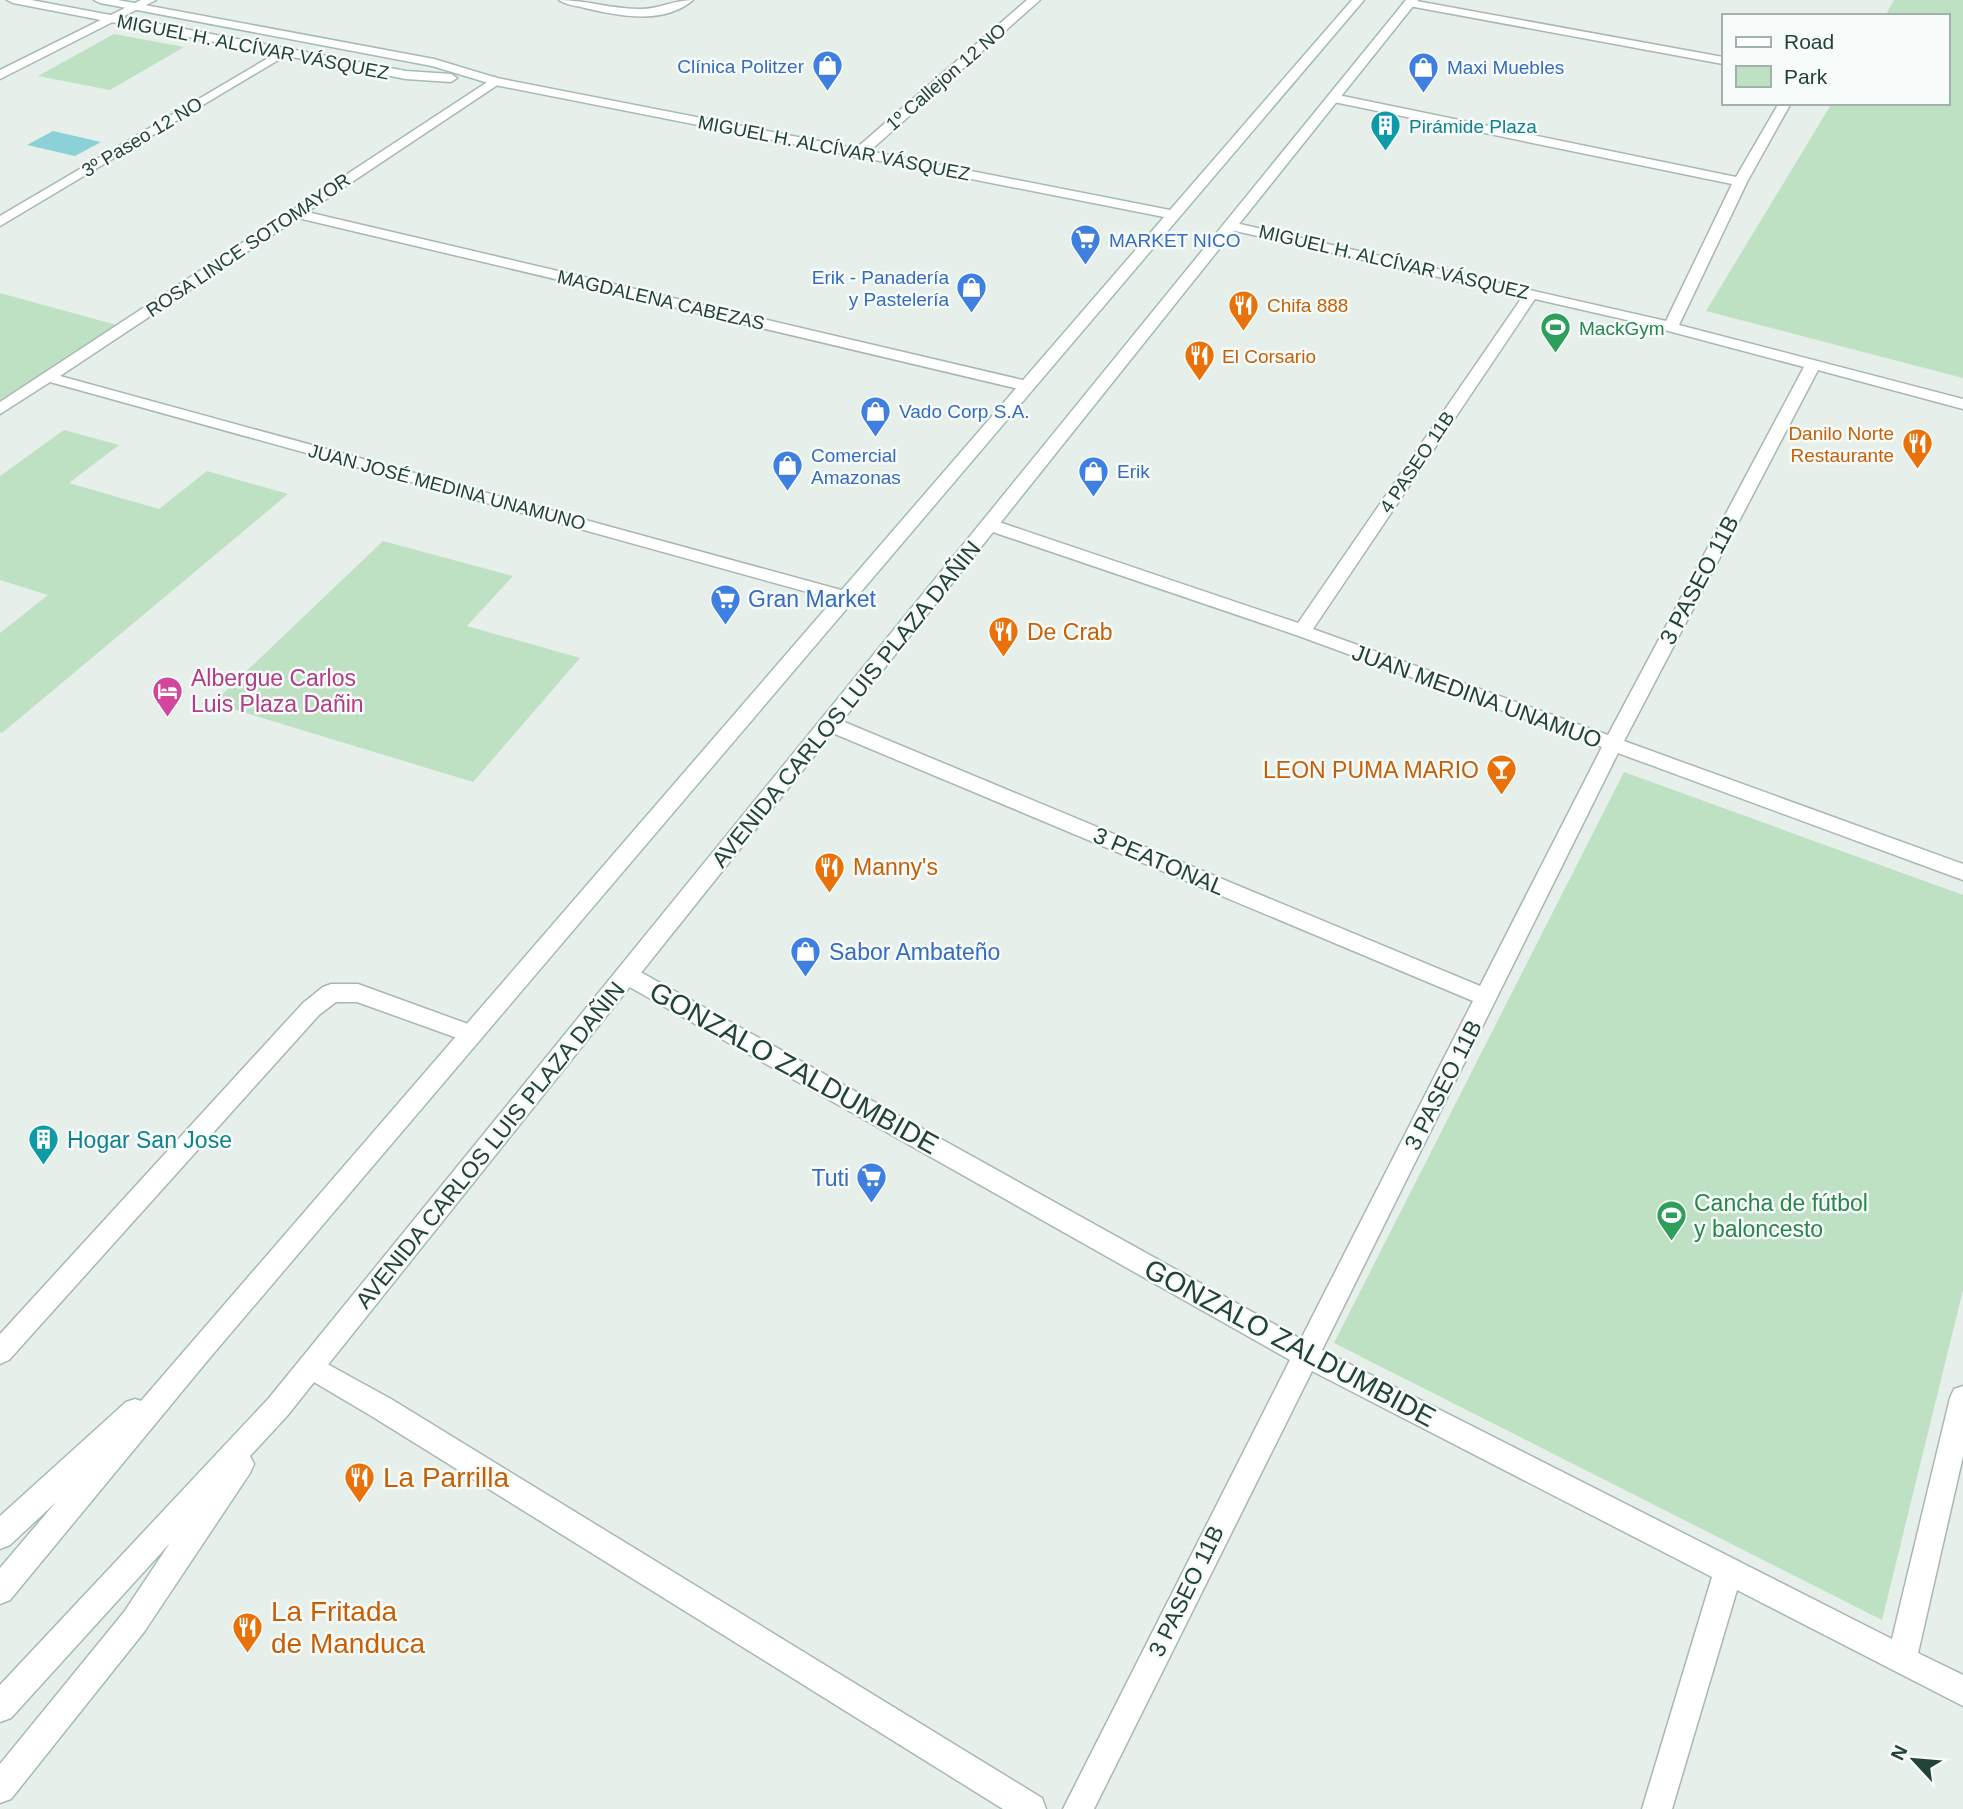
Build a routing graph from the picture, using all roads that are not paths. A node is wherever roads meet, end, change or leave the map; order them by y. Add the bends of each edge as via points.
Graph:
1 (13, 0) edge
2 (100, 0) edge
3 (150, 0) edge
4 (565, 0) edge
5 (687, 0) edge
6 (1034, 0) edge
7 (1358, 0) edge
8 (1411, 2) edge
9 (135, 6) junction
10 (107, 19) junction
11 (284, 53) junction
12 (1722, 61) edge
13 (0, 75) edge
14 (495, 81) junction
15 (1333, 98) junction
16 (1784, 105) edge
17 (858, 154) junction
18 (1740, 182) junction
19 (295, 214) junction
20 (1174, 215) junction
21 (0, 222) edge
22 (1231, 226) junction
23 (1532, 293) junction
24 (1670, 327) junction
25 (1813, 365) junction
26 (48, 377) junction
27 (1027, 386) junction
28 (1963, 404) edge
29 (0, 409) edge
30 (990, 525) junction
31 (846, 597) junction
32 (1302, 632) junction
33 (830, 724) junction
34 (1612, 746) junction
35 (1963, 871) edge
36 (627, 975) junction
37 (1487, 998) junction
38 (471, 1034) junction
39 (0, 1352) edge
40 (199, 1352) junction
41 (1304, 1354) junction
42 (311, 1367) junction
43 (1963, 1398) edge
44 (278, 1407) junction
45 (0, 1535) edge
46 (1728, 1571) junction
47 (0, 1590) edge
48 (1902, 1660) junction
49 (1963, 1691) edge
50 (0, 1707) edge
51 (0, 1788) edge
52 (1031, 1809) edge
53 (1078, 1809) edge
54 (1657, 1809) edge

1 - 10 street, MIGUEL H. ALCÍVAR VÁSQUEZ
2 - 9 street, MIGUEL H. ALCÍVAR VÁSQUEZ
3 - 9 street
4 - 5 street via 636,14 657,13
6 - 17 street, 1º Callejon 12 NO
7 - 20 street
8 - 12 street
8 - 15 street, AVENIDA CARLOS LUIS PLAZA DAÑIN
9 - 10 street
9 - 14 street, MIGUEL H. ALCÍVAR VÁSQUEZ via 434,63
10 - 11 street, MIGUEL H. ALCÍVAR VÁSQUEZ
10 - 13 street
11 - 14 street, MIGUEL H. ALCÍVAR VÁSQUEZ via 406,75
11 - 21 street, 3º Paseo 12 NO
14 - 17 street, MIGUEL H. ALCÍVAR VÁSQUEZ
14 - 19 street, ROSA LINCE SOTOMAYOR
15 - 18 street
15 - 22 street, AVENIDA CARLOS LUIS PLAZA DAÑIN
16 - 18 street
17 - 20 street, MIGUEL H. ALCÍVAR VÁSQUEZ
18 - 24 street
19 - 26 street, ROSA LINCE SOTOMAYOR
19 - 27 street, MAGDALENA CABEZAS
20 - 27 street
22 - 23 street, MIGUEL H. ALCÍVAR VÁSQUEZ
22 - 30 street, AVENIDA CARLOS LUIS PLAZA DAÑIN
23 - 24 street, MIGUEL H. ALCÍVAR VÁSQUEZ
23 - 32 street, 4 PASEO 11B
24 - 25 street, MIGUEL H. ALCÍVAR VÁSQUEZ
25 - 28 street, MIGUEL H. ALCÍVAR VÁSQUEZ
25 - 34 street, 3 PASEO 11B
26 - 29 street, ROSA LINCE SOTOMAYOR
26 - 31 street, JUAN JOSÉ MEDINA UNAMUNO
27 - 31 street
30 - 32 street, JUAN MEDINA UNAMUO
30 - 33 street, AVENIDA CARLOS LUIS PLAZA DAÑIN
31 - 38 street
32 - 34 street, JUAN MEDINA UNAMUO
33 - 36 street, AVENIDA CARLOS LUIS PLAZA DAÑIN
33 - 37 street, 3 PEATONAL
34 - 35 street, JUAN MEDINA UNAMUO
34 - 37 street, 3 PASEO 11B
36 - 41 street, GONZALO ZALDUMBIDE
36 - 42 street, AVENIDA CARLOS LUIS PLAZA DAÑIN
37 - 41 street, 3 PASEO 11B
38 - 39 street via 358,993 331,993 301,1019
38 - 40 street
40 - 45 street
40 - 47 street
41 - 46 street, GONZALO ZALDUMBIDE
41 - 53 street, 3 PASEO 11B
42 - 44 street, AVENIDA CARLOS LUIS PLAZA DAÑIN
42 - 52 street
43 - 48 street
44 - 50 street, AVENIDA CARLOS LUIS PLAZA DAÑIN
44 - 51 street, AVENIDA CARLOS LUIS PLAZA DAÑIN via 134,1622
46 - 48 street, GONZALO ZALDUMBIDE
46 - 54 street
48 - 49 street, GONZALO ZALDUMBIDE

